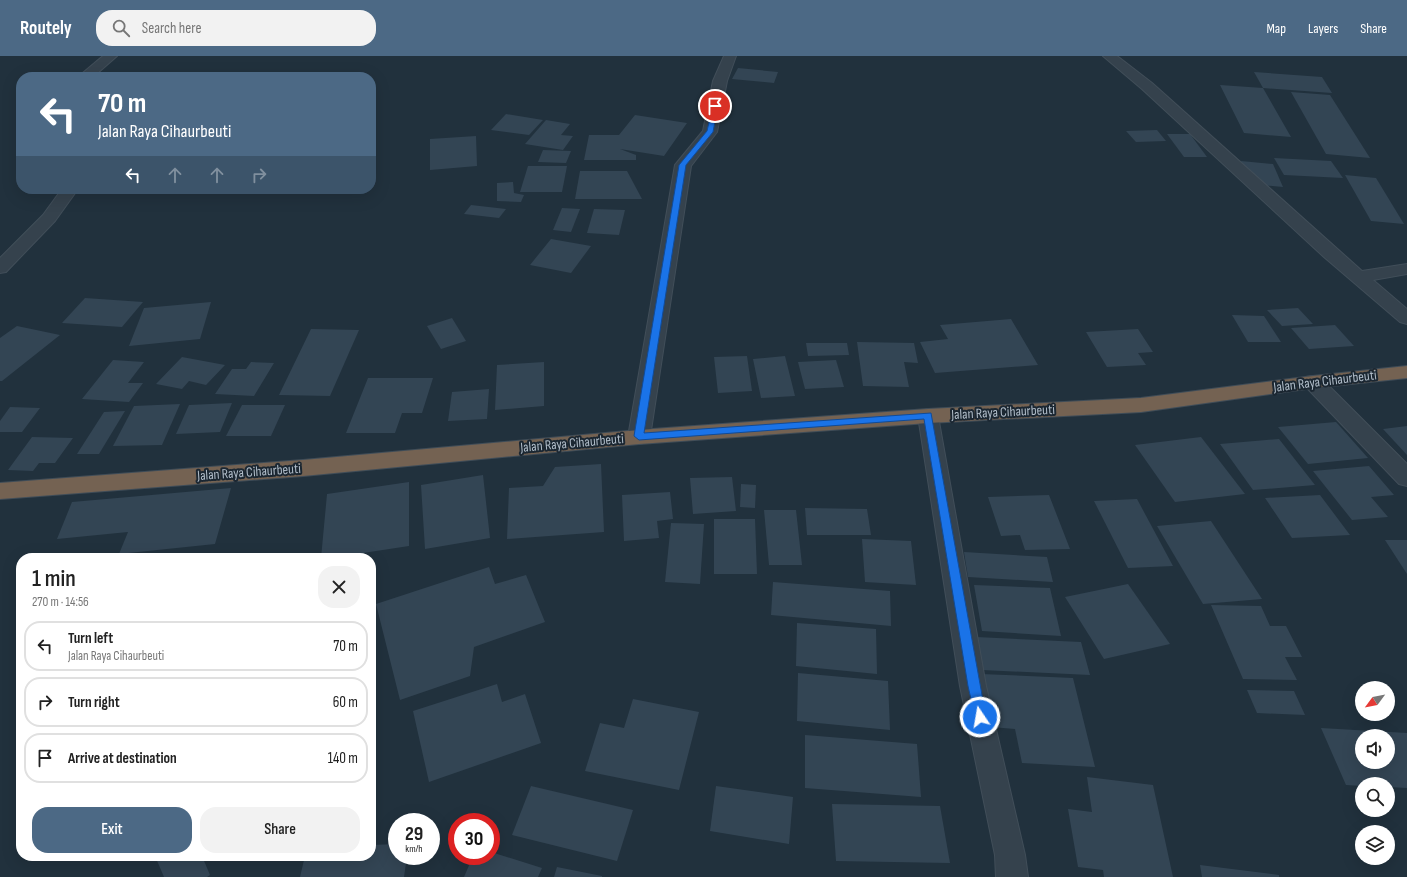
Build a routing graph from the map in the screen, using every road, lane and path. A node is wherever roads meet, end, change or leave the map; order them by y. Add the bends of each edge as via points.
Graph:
1 (111, 56) edge
2 (730, 56) edge
3 (1109, 56) edge
4 (91, 72) edge
5 (66, 194) edge
6 (0, 268) edge
7 (1407, 269) edge
8 (1358, 278) junction
9 (1407, 318) edge
10 (1407, 372) edge
11 (1313, 382) junction
12 (928, 416) junction
13 (639, 436) junction
14 (1407, 478) edge
15 (0, 491) edge
16 (1012, 877) edge

1 - 4 street
2 - 13 street via 720,81 710,132 682,165
3 - 8 street via 1148,86
5 - 6 street via 48,218
7 - 8 street
8 - 9 street
10 - 11 highway, Jalan Raya Cihaurbeuti
11 - 12 highway, Jalan Raya Cihaurbeuti via 1141,405
11 - 14 street
12 - 13 highway, Jalan Raya Cihaurbeuti
12 - 16 street via 974,686 1010,855
13 - 15 highway, Jalan Raya Cihaurbeuti via 303,468

